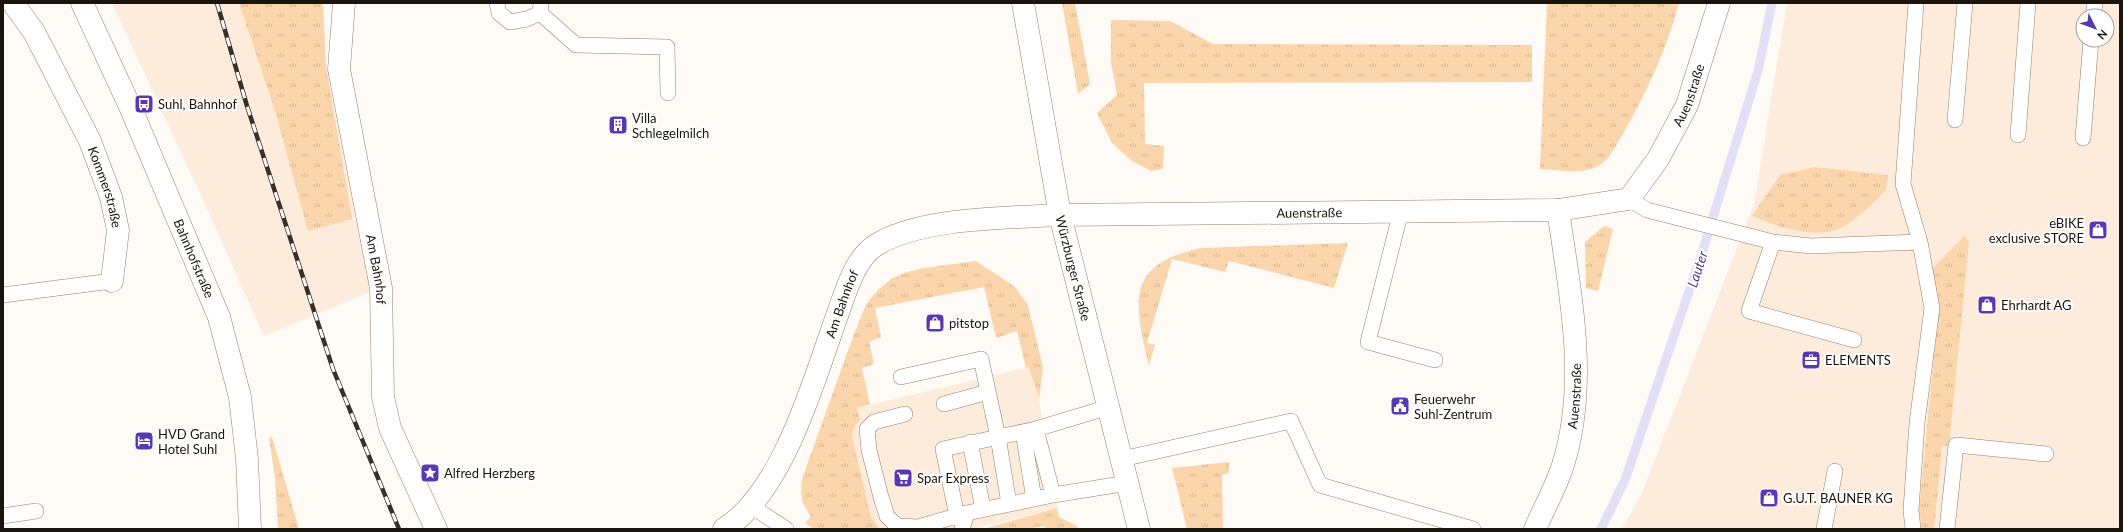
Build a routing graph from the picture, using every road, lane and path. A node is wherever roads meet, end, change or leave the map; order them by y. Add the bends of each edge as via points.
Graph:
1 (13, 3) edge
2 (82, 3) edge
3 (344, 3) edge
4 (497, 3) edge
5 (1023, 3) edge
6 (1719, 3) edge
7 (1916, 3) edge
8 (1965, 3) edge
9 (2028, 3) edge
10 (541, 8) edge
11 (2090, 48) edge
12 (668, 93) dead end
13 (1955, 120) dead end
14 (2018, 135) dead end
15 (2083, 138) dead end
16 (1629, 199) junction
17 (1558, 210) junction
18 (1401, 212) junction
19 (1060, 215) junction
20 (1773, 242) junction
21 (1920, 242) junction
22 (112, 281) joint
23 (3, 295) edge
24 (1854, 340) dead end
25 (1435, 360) dead end
26 (901, 377) dead end
27 (988, 392) junction
28 (944, 404) dead end
29 (1109, 407) junction
30 (905, 414) dead end
31 (1029, 430) junction
32 (998, 437) junction
33 (970, 442) junction
34 (2046, 454) dead end
35 (1122, 459) junction
36 (1835, 471) dead end
37 (1128, 483) junction
38 (1053, 496) junction
39 (1034, 499) junction
40 (1009, 504) junction
41 (751, 506) junction
42 (983, 509) junction
43 (36, 511) dead end
44 (3, 516) edge
45 (962, 519) edge
46 (250, 529) edge
47 (436, 529) edge
48 (724, 529) edge
49 (786, 529) edge
50 (1139, 529) edge
51 (1473, 529) edge
52 (1535, 529) edge
53 (1824, 529) edge
54 (1913, 529) edge
55 (1947, 529) edge

1 - 22 street, Kommerstraße via 34,32 90,141 112,197 118,230
2 - 46 street, Bahnhofstraße via 132,111 219,317 240,397 247,459
3 - 47 street, Am Bahnhof via 340,68 381,288 384,397 390,428
4 - 10 lane via 499,13 510,22 527,20
5 - 19 street, Würzburger Straße
6 - 16 street, Auenstraße via 1688,105 1658,159
7 - 21 lane via 1903,184
8 - 13 lane
9 - 14 lane
10 - 12 lane via 576,45 667,47
11 - 15 lane
16 - 17 street, Auenstraße
16 - 20 lane via 1647,210
17 - 18 street, Auenstraße
17 - 52 street, Auenstraße via 1575,343 1574,400 1563,466
18 - 19 street, Auenstraße
18 - 25 lane via 1368,342
19 - 29 street, Würzburger Straße
19 - 41 street, Am Bahnhof via 957,222 910,231 875,245 858,265 806,403 780,462
20 - 21 lane via 1811,246
20 - 24 lane via 1749,311
21 - 54 lane via 1932,308 1917,423 1911,510
22 - 23 lane, Kommerstraße
26 - 27 lane via 981,360
27 - 28 lane
27 - 32 lane
29 - 31 lane
29 - 35 street, Würzburger Straße
30 - 45 lane via 874,422 867,429 869,450 887,516 897,526 918,526
31 - 32 lane
31 - 38 lane
31 - 39 lane
32 - 33 lane
32 - 40 lane
33 - 42 lane
33 - 45 lane via 943,449
34 - 55 lane via 1956,446
35 - 37 street, Würzburger Straße
35 - 51 lane via 1291,421 1320,485
36 - 53 lane
37 - 38 lane
37 - 50 street, Würzburger Straße
38 - 39 lane
39 - 40 lane
40 - 42 lane
41 - 48 street, Am Bahnhof
41 - 49 lane
42 - 45 lane
43 - 44 lane

